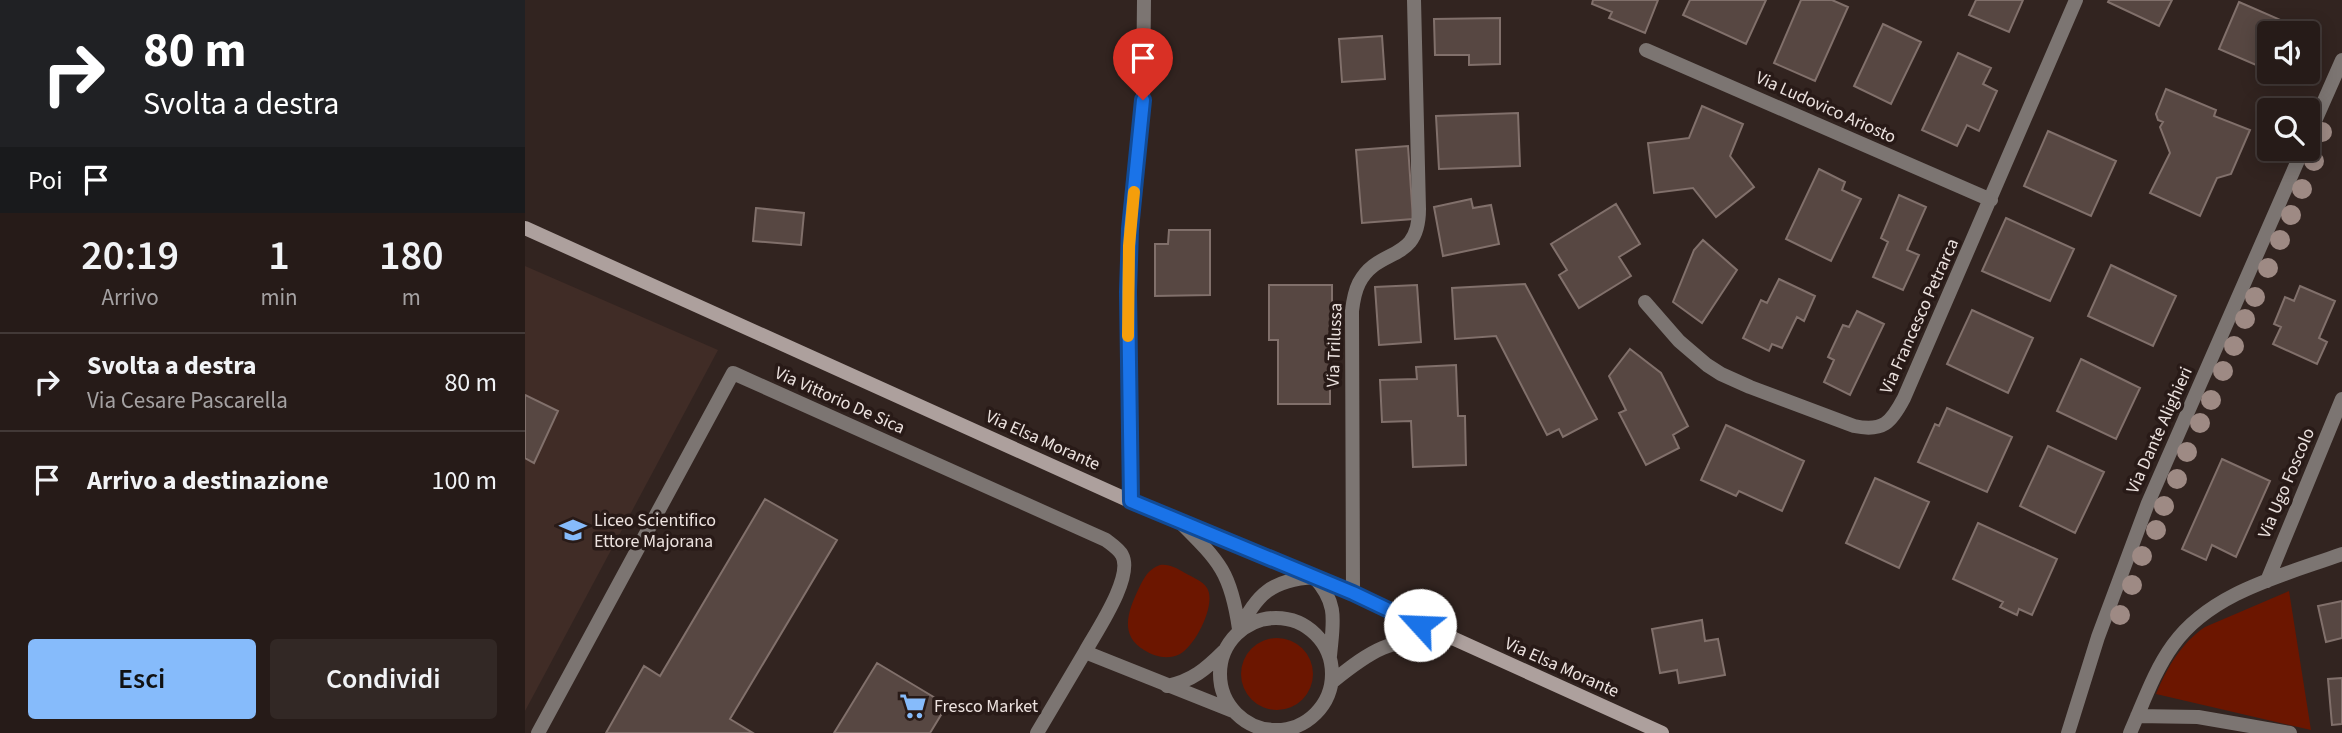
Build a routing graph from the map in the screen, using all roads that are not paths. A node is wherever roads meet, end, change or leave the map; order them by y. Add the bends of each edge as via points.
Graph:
1 (1144, 0) edge
2 (1414, 0) edge
3 (2076, 0) edge
4 (1646, 50) dead end
5 (2342, 60) edge
6 (2320, 110) edge
7 (2298, 161) edge
8 (1991, 200) junction
9 (525, 228) edge
10 (1645, 302) dead end
11 (2342, 399) edge
12 (1131, 501) junction
13 (1181, 523) junction
14 (2342, 554) edge
15 (1314, 577) junction
16 (2267, 581) junction
17 (1353, 593) junction
18 (1239, 631) junction
19 (1442, 635) junction
20 (1224, 651) junction
21 (1085, 652) junction
22 (1330, 657) junction
23 (1332, 682) junction
24 (1167, 686) junction
25 (1233, 711) junction
26 (2137, 716) junction
27 (1277, 732) edge
28 (538, 733) edge
29 (1037, 733) edge
30 (1662, 733) edge
31 (2067, 733) edge
32 (2130, 733) edge
33 (2290, 733) edge

1 - 12 street via 1143,100 1128,292
2 - 17 street, Via Trilussa via 1417,229 1408,246 1381,261 1359,282 1352,311
3 - 8 street, Via Francesco Petrarca
4 - 8 street, Via Ludovico Ariosto
5 - 6 street
7 - 31 street, Via Dante Alighieri via 2148,503
8 - 10 street, Via Francesco Petrarca via 1904,398 1881,427 1854,426 1721,374 1692,353
9 - 12 street, Via Elsa Morante
11 - 16 street, Via Ugo Foscolo
12 - 13 street, Via Elsa Morante
13 - 15 street, Via Elsa Morante
13 - 18 street via 1223,570
14 - 16 street
15 - 17 street, Via Elsa Morante
15 - 18 street via 1264,592
15 - 22 street via 1332,604
16 - 26 street via 2190,625 2166,655
17 - 19 street, Via Elsa Morante
18 - 20 street
18 - 22 street via 1255,621 1291,619 1315,634
19 - 23 street via 1388,644
19 - 30 street, Via Elsa Morante
20 - 24 street via 1201,673
20 - 25 street via 1220,682
21 - 24 street
21 - 28 street, Via Vittorio De Sica via 1123,580 1124,561 1115,547 733,373
21 - 29 street
22 - 23 street
23 - 27 street via 1318,711 1306,722
24 - 25 street
25 - 27 street via 1245,722
26 - 32 street
26 - 33 street via 2199,717

